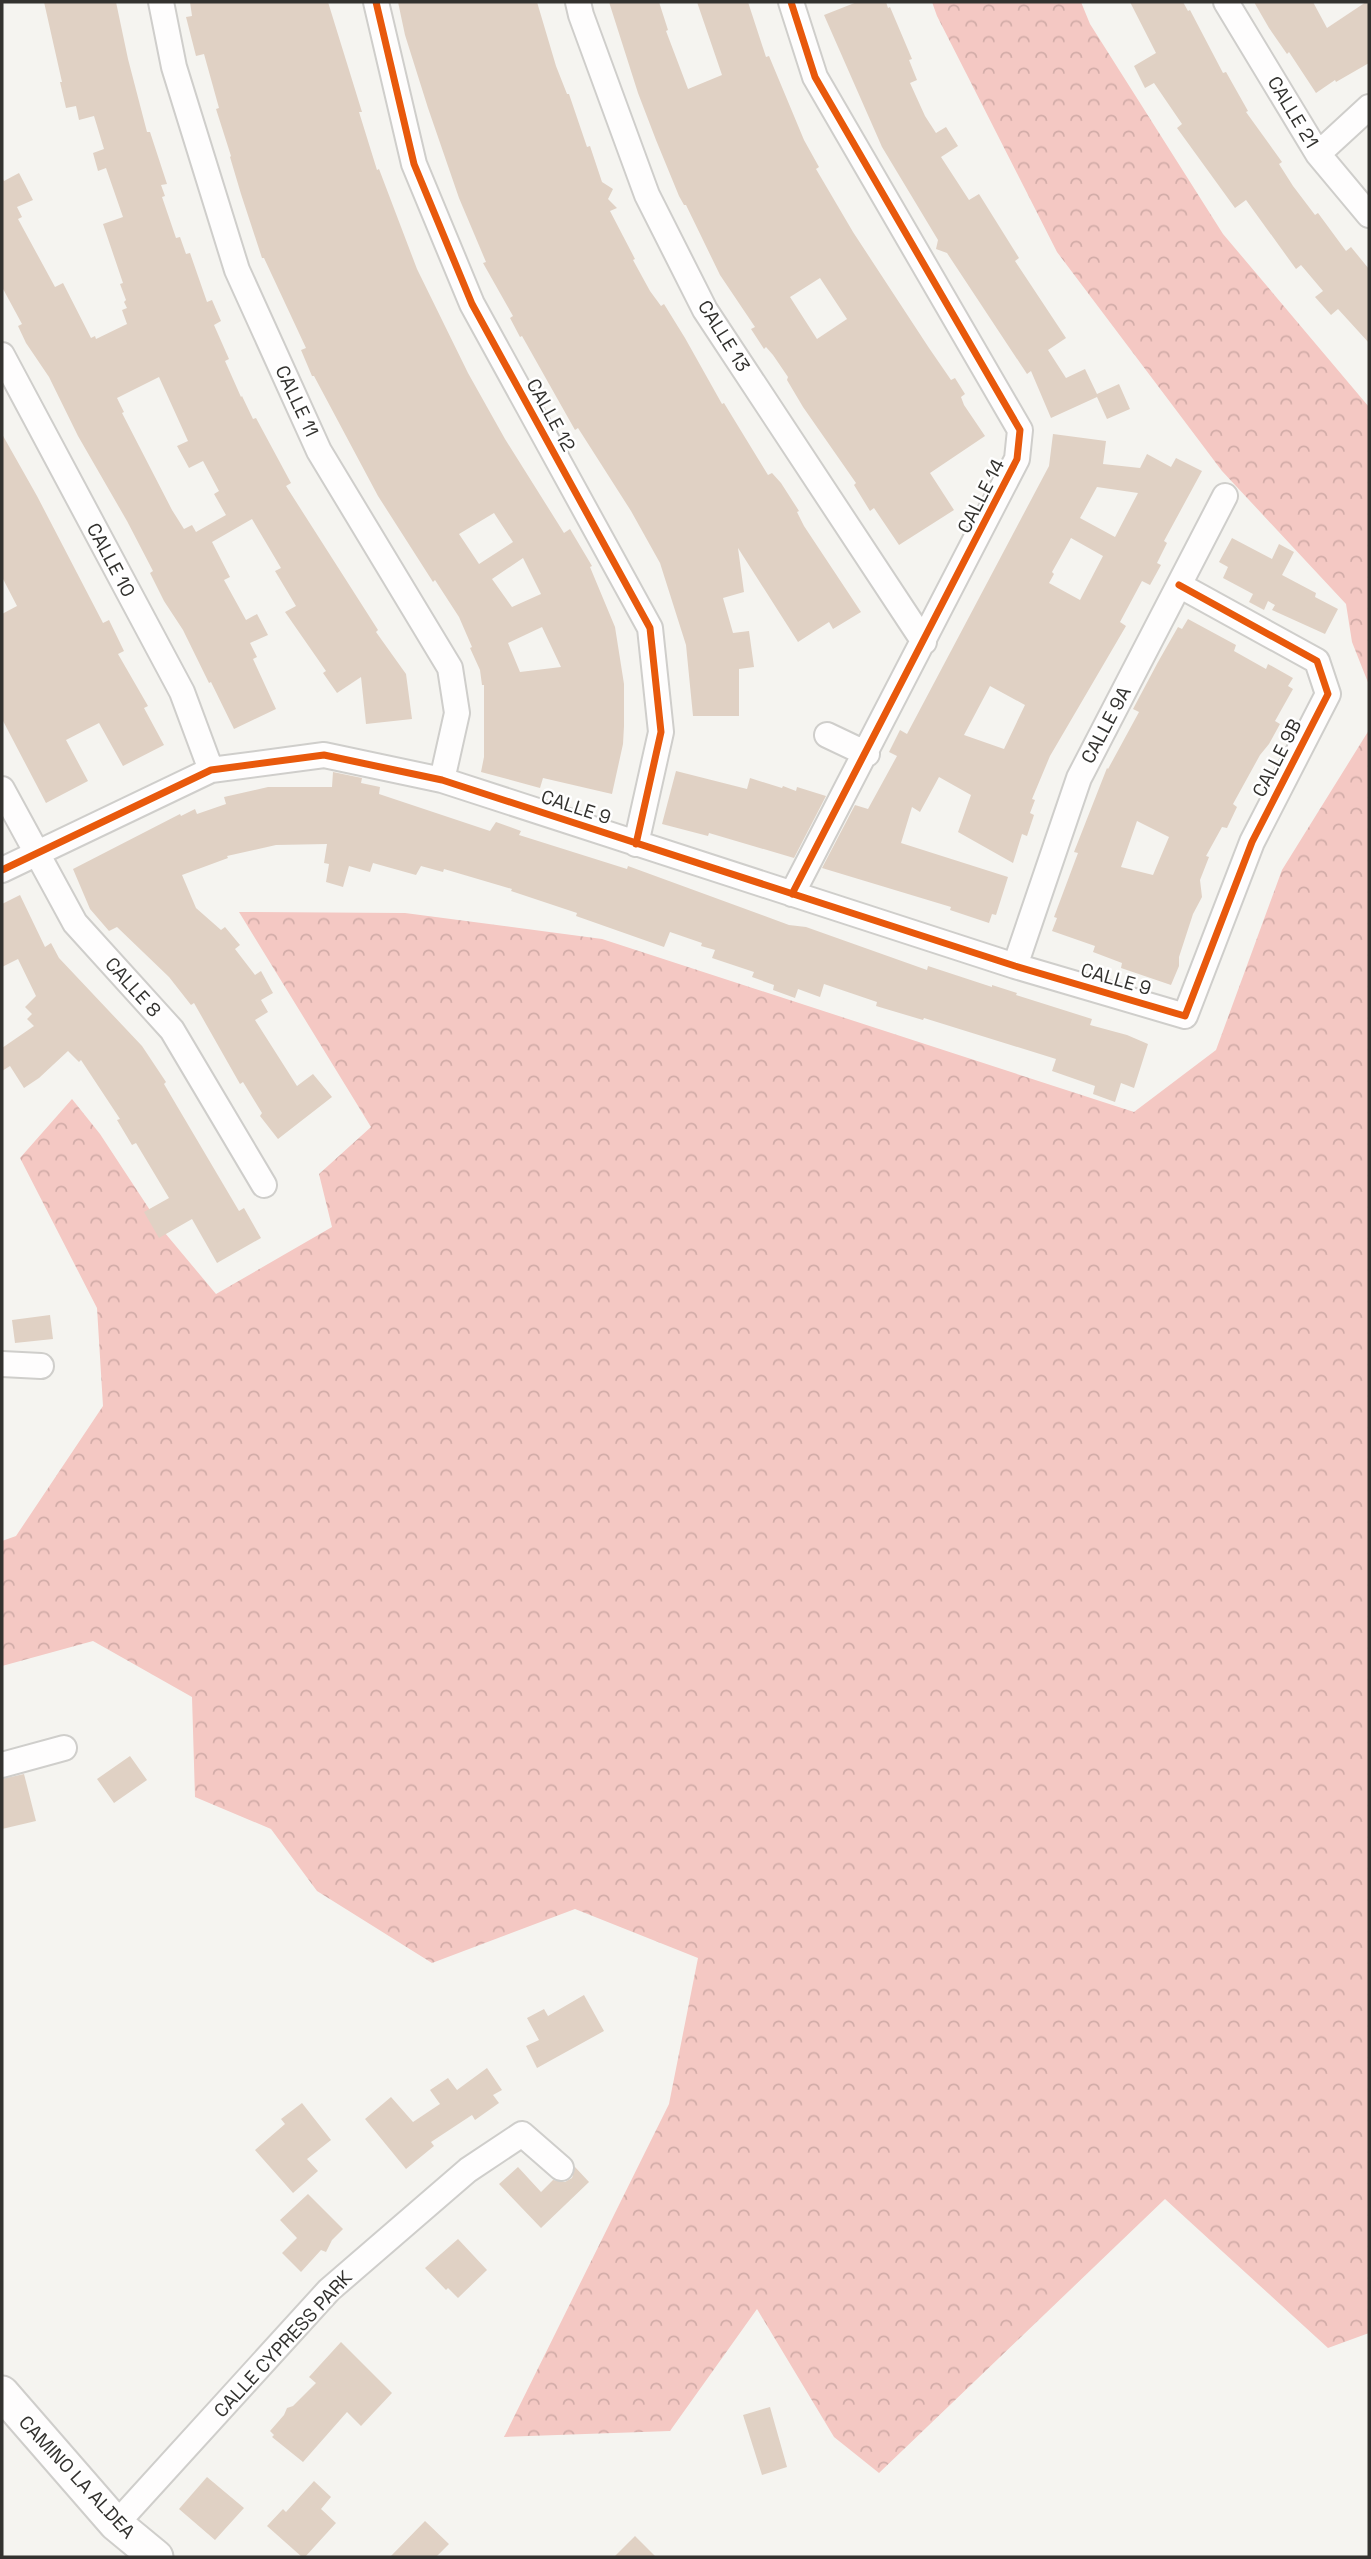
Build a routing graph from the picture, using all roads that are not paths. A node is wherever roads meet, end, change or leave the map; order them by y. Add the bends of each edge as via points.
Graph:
1 (161, 2) edge
2 (376, 2) edge
3 (578, 2) edge
4 (791, 2) edge
5 (1226, 2) edge
6 (1369, 107) edge
7 (1318, 154) junction
8 (1369, 215) edge
9 (2, 355) edge
10 (1225, 496) dead end
11 (1180, 584) junction
12 (924, 642) junction
13 (827, 735) dead end
14 (867, 754) junction
15 (211, 770) junction
16 (442, 780) junction
17 (2, 789) edge
18 (636, 844) junction
19 (36, 853) junction
20 (2, 870) edge
21 (793, 894) junction
22 (1016, 965) junction
23 (1185, 1016) joint
24 (264, 1185) dead end
25 (2, 1364) edge
26 (41, 1366) dead end
27 (64, 1748) dead end
28 (2, 1765) edge
29 (561, 2168) dead end
30 (2, 2392) edge
31 (117, 2524) junction
32 (156, 2557) edge

1 - 16 street, CALLE 11 via 174,67 237,270 319,450 450,668 457,713
2 - 18 street, CALLE 12 via 414,164 472,304 650,628 661,733
3 - 12 street, CALLE 13 via 647,195 705,310
4 - 12 street, CALLE 14 via 815,76 1020,430 1017,459
5 - 7 street, CALLE 21
6 - 7 street
7 - 8 street, CALLE 21
9 - 15 street, CALLE 10 via 182,692
10 - 11 street, CALLE 9A
11 - 22 street, CALLE 9A via 1079,778
11 - 23 street, CALLE 9B via 1317,661 1328,694 1252,842
12 - 14 street, CALLE 14
13 - 14 street
14 - 21 street, CALLE 14
15 - 16 street, CALLE 9 via 324,755
15 - 19 street, CALLE 9
16 - 18 street, CALLE 9
17 - 19 street, CALLE 8
18 - 21 street, CALLE 9
19 - 20 street, CALLE 9
19 - 24 street, CALLE 8 via 75,923 172,1030
21 - 22 street, CALLE 9
22 - 23 street, CALLE 9
25 - 26 street
27 - 28 street
29 - 31 street, CALLE CYPRESS PARK via 522,2134 468,2170 329,2290
30 - 31 street, CAMINO LA ALDEA
31 - 32 street, CAMINO LA ALDEA

